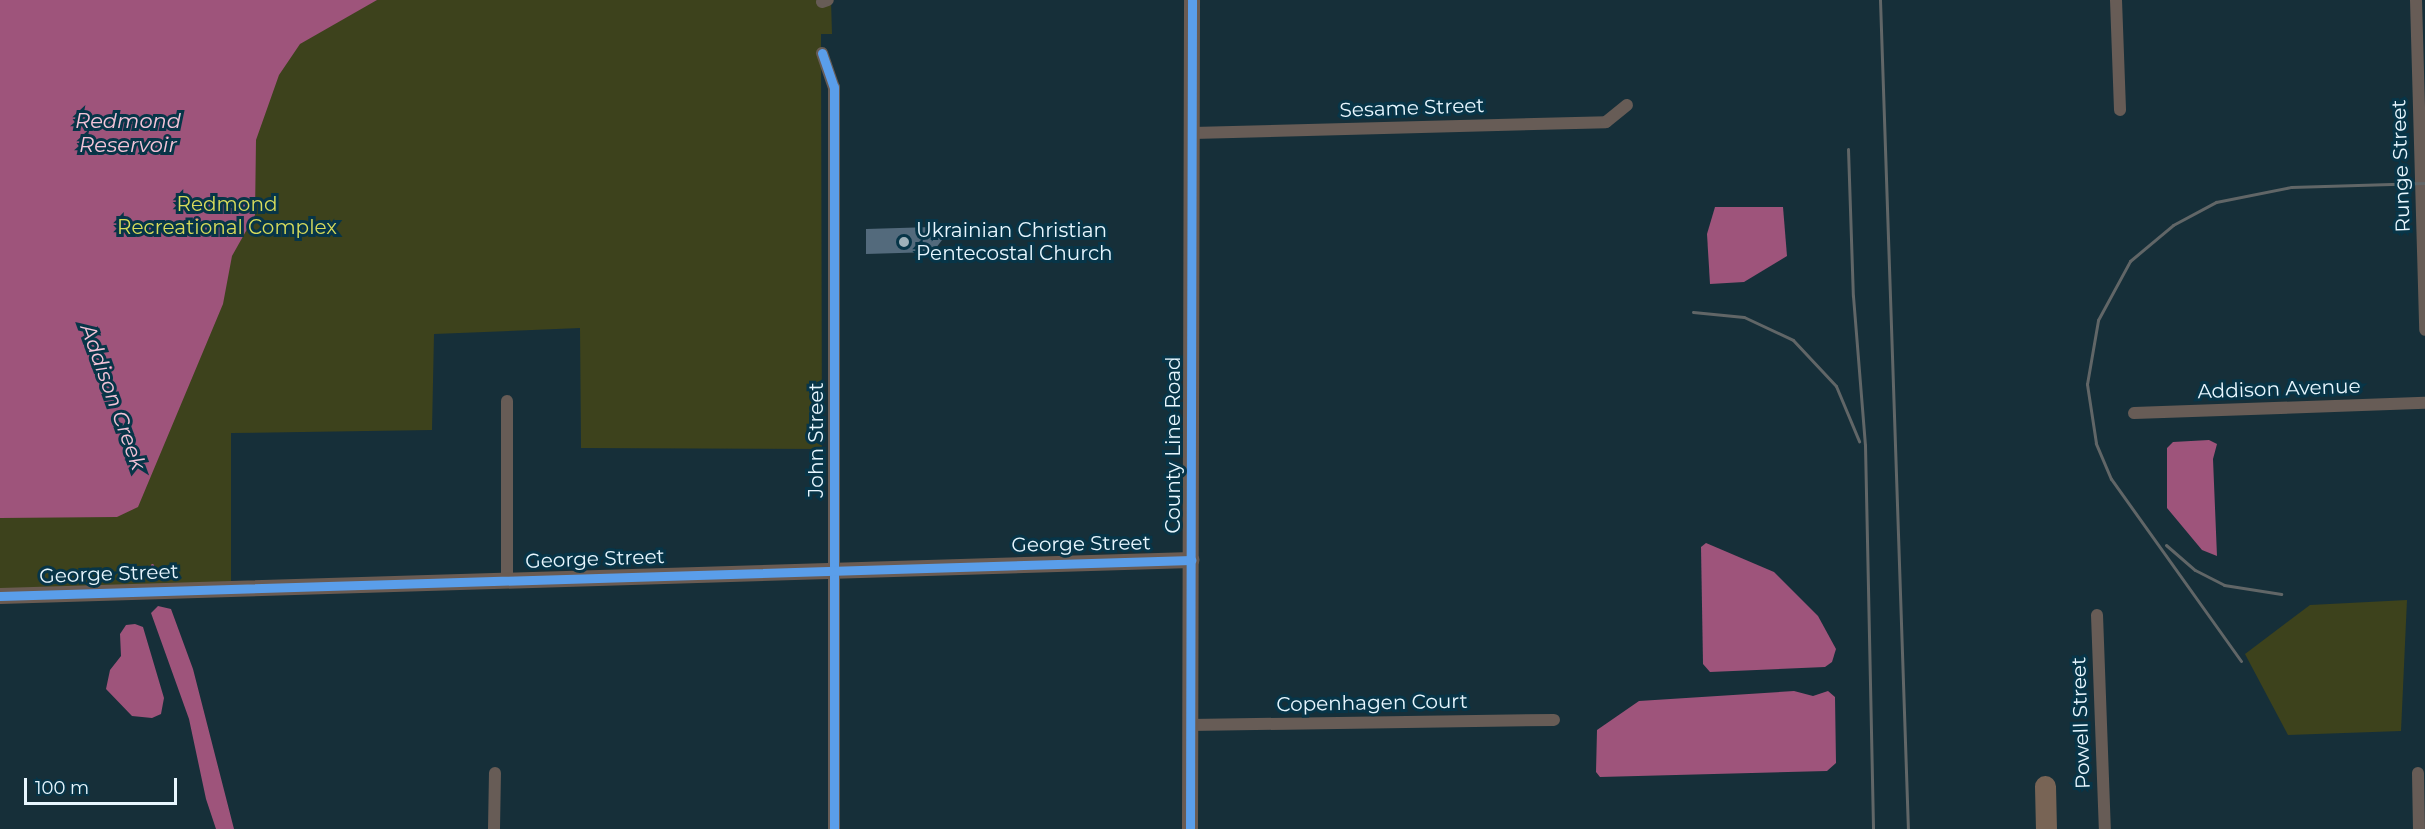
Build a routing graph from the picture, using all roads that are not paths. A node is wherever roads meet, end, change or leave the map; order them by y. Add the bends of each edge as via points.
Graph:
1 (1192, 0) edge
2 (2116, 0) edge
3 (2416, 0) edge
4 (822, 53) dead end
5 (1627, 105) dead end
6 (2120, 110) dead end
7 (1193, 133) junction
8 (2425, 330) edge
9 (507, 401) dead end
10 (2425, 403) edge
11 (2134, 413) dead end
12 (1191, 560) junction
13 (834, 568) junction
14 (507, 580) junction
15 (0, 596) edge
16 (2097, 615) dead end
17 (1554, 720) dead end
18 (1190, 725) junction
19 (2418, 772) dead end
20 (495, 773) dead end
21 (2045, 786) dead end
22 (494, 829) edge
23 (834, 829) edge
24 (1190, 829) edge
25 (2046, 829) edge
26 (2105, 829) edge
27 (2419, 829) edge

1 - 7 street, County Line Road
2 - 6 street
3 - 8 street, Runge Street
4 - 13 street, John Street via 834,87
5 - 7 street, Sesame Street via 1606,122
7 - 12 street, County Line Road
9 - 14 street
10 - 11 street, Addison Avenue
12 - 13 street, George Street
12 - 18 street, County Line Road
13 - 14 street, George Street
13 - 23 street, John Street
14 - 15 street, George Street
16 - 26 street, Powell Street
17 - 18 street, Copenhagen Court
18 - 24 street, County Line Road
19 - 27 street
20 - 22 street
21 - 25 highway

